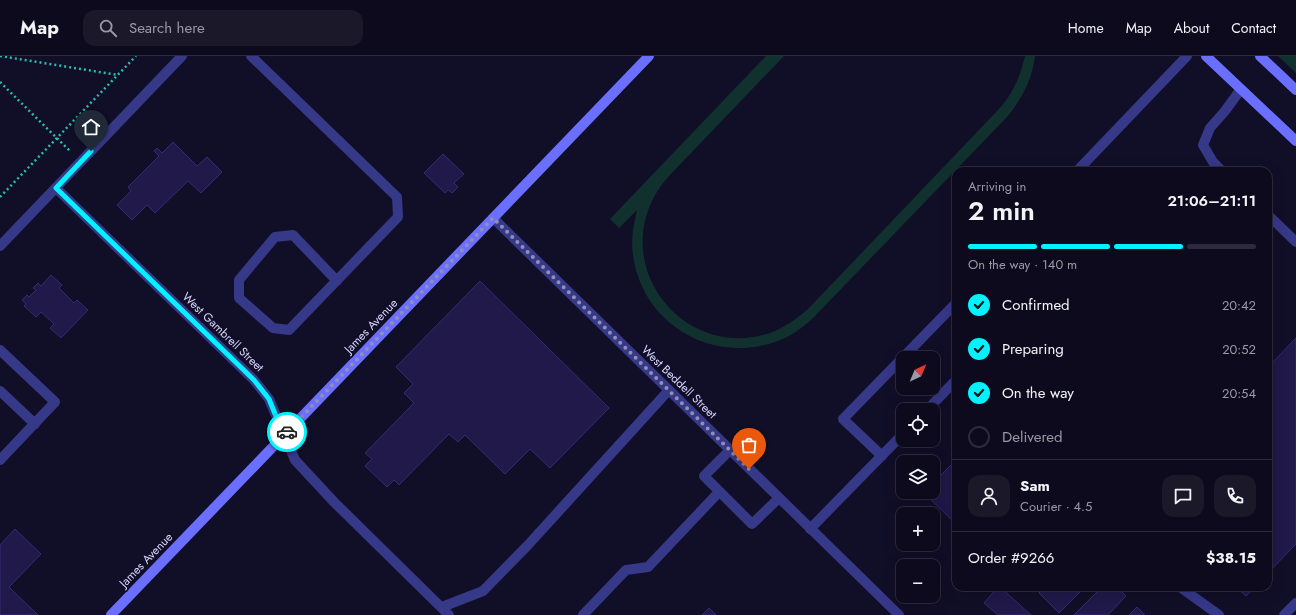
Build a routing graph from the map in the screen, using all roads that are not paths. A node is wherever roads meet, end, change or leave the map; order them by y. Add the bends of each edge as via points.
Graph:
1 (182, 56) edge
2 (251, 56) edge
3 (649, 56) edge
4 (1187, 56) edge
5 (1206, 56) edge
6 (1260, 56) edge
7 (1241, 89) junction
8 (1296, 90) edge
9 (1296, 141) edge
10 (1081, 167) edge
11 (1218, 167) edge
12 (56, 188) junction
13 (493, 218) junction
14 (1272, 219) edge
15 (1296, 242) edge
16 (0, 246) edge
17 (337, 280) junction
18 (952, 307) edge
19 (0, 350) edge
20 (952, 384) edge
21 (669, 390) junction
22 (0, 391) edge
23 (934, 403) edge
24 (34, 424) junction
25 (284, 436) junction
26 (896, 441) edge
27 (730, 450) junction
28 (882, 456) junction
29 (0, 460) edge
30 (719, 492) junction
31 (779, 498) junction
32 (810, 529) junction
33 (1186, 591) edge
34 (1296, 603) edge
35 (442, 608) junction
36 (111, 615) edge
37 (449, 615) edge
38 (583, 615) edge
39 (899, 615) edge
40 (1219, 615) edge
41 (1284, 615) edge

1 - 12 street
2 - 17 street via 397,197 398,217
3 - 13 main road, James Avenue
4 - 10 street
5 - 7 main road
6 - 8 main road
7 - 9 main road
7 - 11 street via 1210,128 1203,145
12 - 16 street
12 - 25 street, West Gambrell Street via 254,380 269,399
13 - 21 street, West Beddell Street
13 - 25 main road, James Avenue
14 - 15 street
17 - 17 street via 289,330 273,328 239,298 238,280 275,237 293,235
18 - 28 street via 843,419
19 - 24 street via 55,402
20 - 23 street
21 - 27 street, West Beddell Street
21 - 35 street via 534,539 483,591
22 - 24 street
24 - 29 street
25 - 35 street, West Gambrell Street via 296,460 329,497
25 - 36 main road, James Avenue
26 - 28 street
27 - 30 street via 704,476
27 - 31 street, West Beddell Street
28 - 32 street
30 - 31 street via 752,524
30 - 38 street via 648,566 626,570
31 - 32 street, West Beddell Street
32 - 39 street, West Beddell Street
33 - 40 street
34 - 41 street
35 - 37 street, West Gambrell Street

